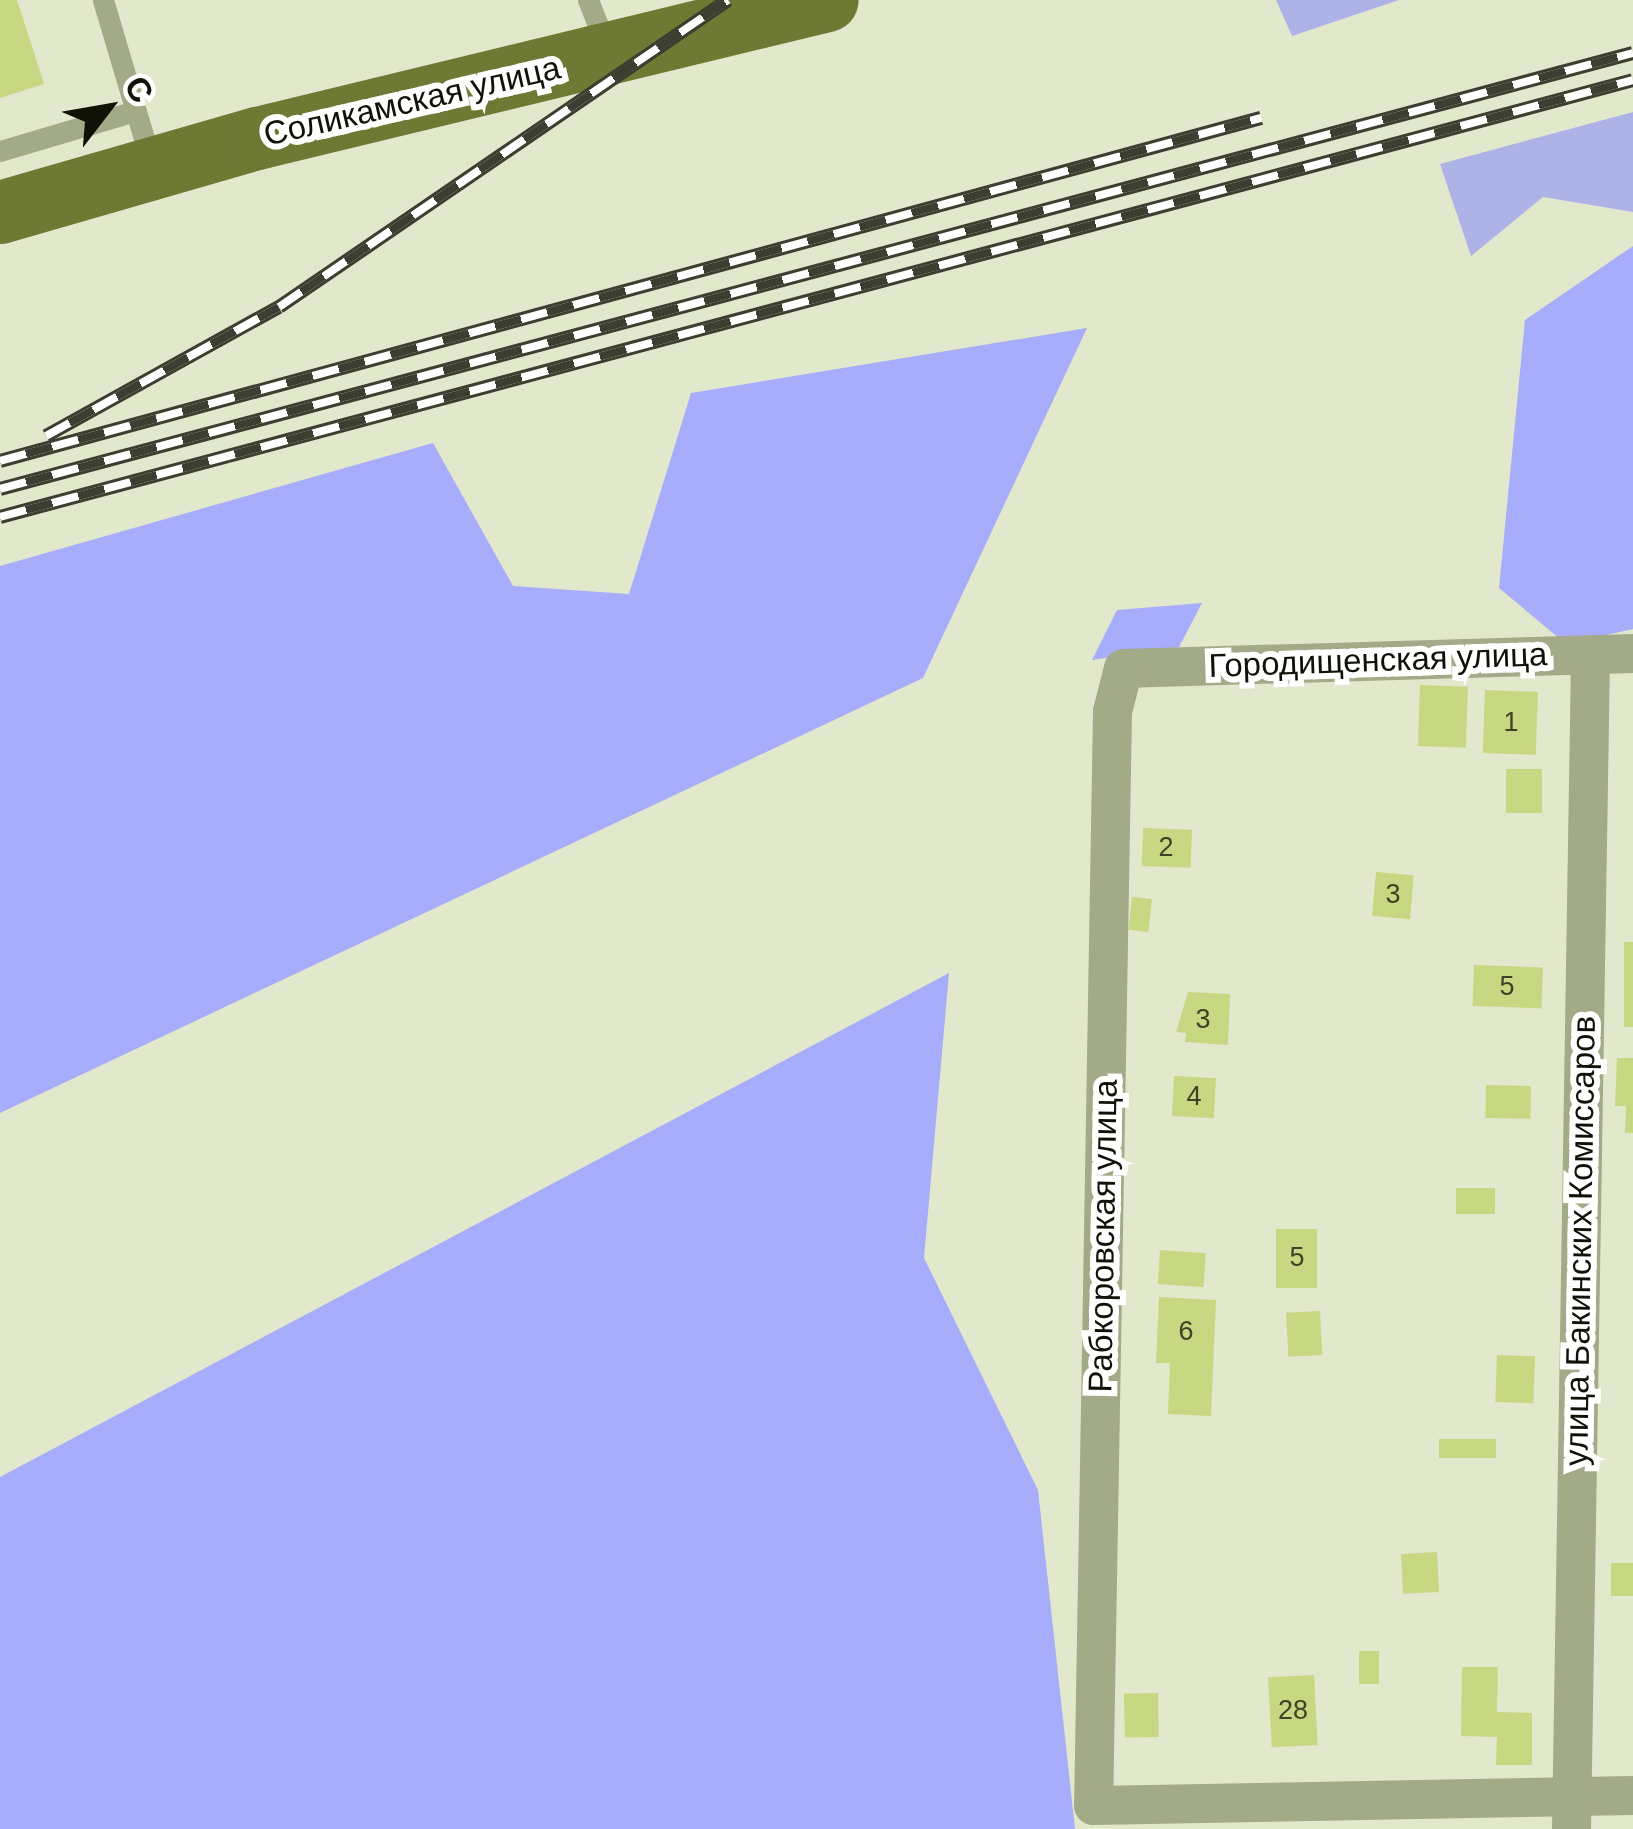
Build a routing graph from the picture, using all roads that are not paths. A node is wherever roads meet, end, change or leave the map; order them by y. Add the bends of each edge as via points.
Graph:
1 (103, 0) edge
2 (826, 0) edge
3 (599, 27) edge
4 (144, 139) junction
5 (0, 151) edge
6 (0, 212) edge
7 (1633, 653) edge
8 (1590, 654) junction
9 (1123, 668) joint
10 (1633, 1795) edge
11 (1572, 1812) edge

1 - 4 lane
2 - 3 main road, Соликамская улица
3 - 4 main road, Соликамская улица
4 - 5 lane
4 - 6 main road, Соликамская улица
7 - 8 street, Городищенская улица
8 - 9 street, Городищенская улица
8 - 11 street, улица Бакинских Комиссаров
9 - 11 street, Рабкоровская улица via 1112,711 1093,1805
10 - 11 street

